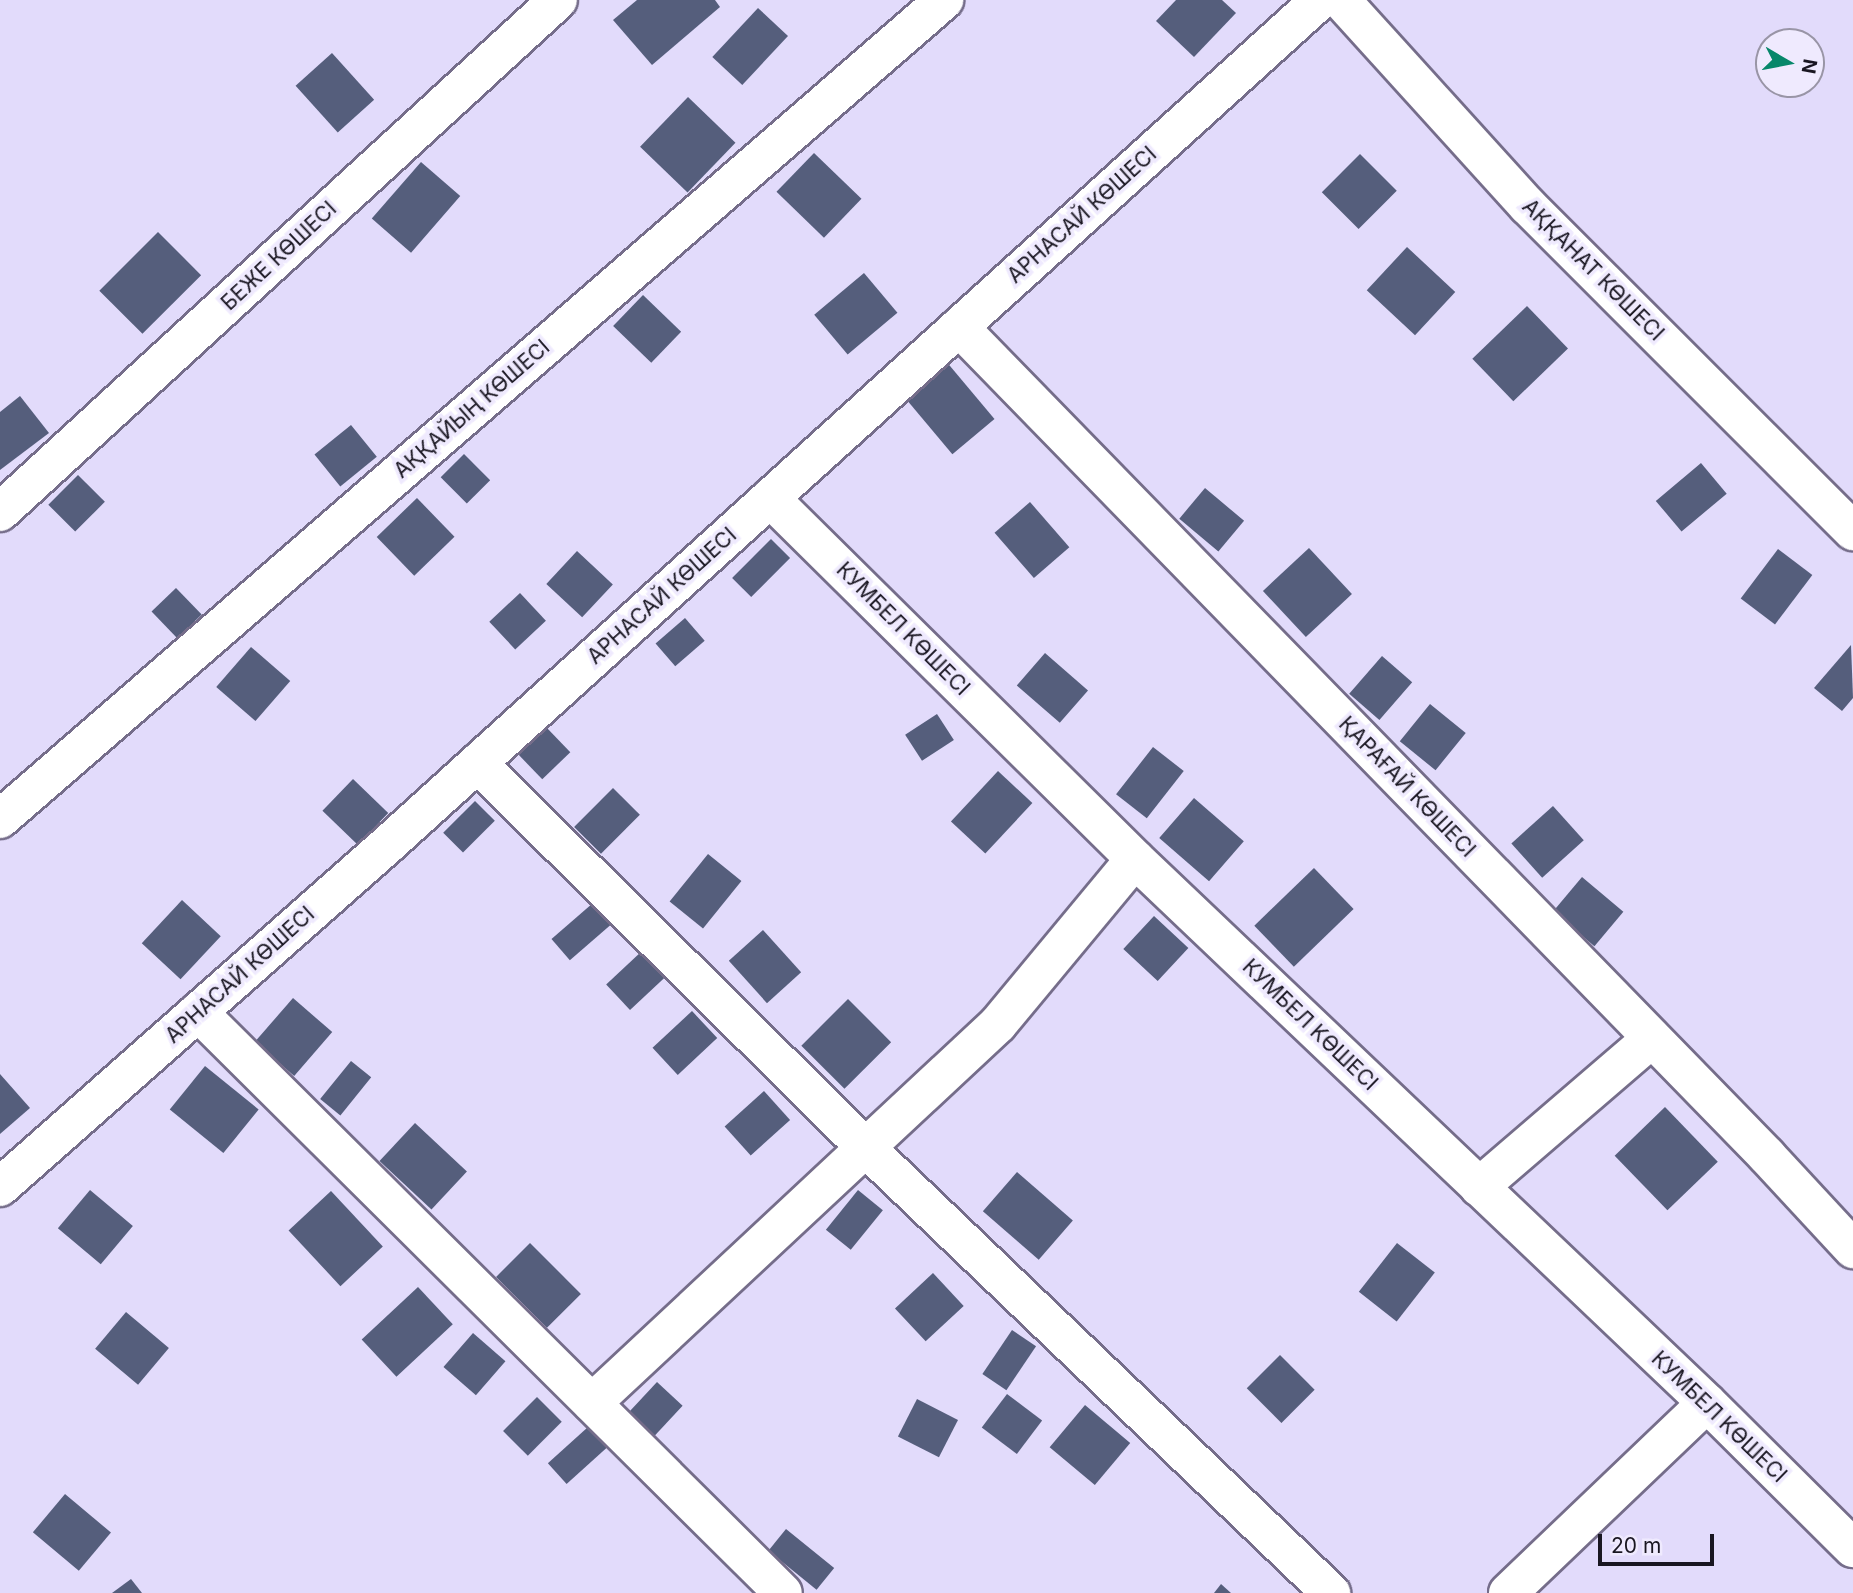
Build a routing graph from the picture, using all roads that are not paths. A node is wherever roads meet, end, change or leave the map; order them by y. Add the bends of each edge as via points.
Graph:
1 (558, 0) edge
2 (944, 0) edge
3 (1320, 0) edge
4 (1341, 0) edge
5 (958, 327) junction
6 (770, 498) junction
7 (0, 512) edge
8 (1853, 531) edge
9 (477, 763) junction
10 (0, 819) edge
11 (1135, 859) junction
12 (198, 1012) junction
13 (1652, 1038) junction
14 (866, 1148) junction
15 (0, 1187) edge
16 (1479, 1187) junction
17 (1853, 1249) edge
18 (592, 1403) junction
19 (1707, 1403) junction
20 (1853, 1548) edge
21 (783, 1593) edge
22 (1331, 1593) edge
23 (1508, 1593) edge

1 - 7 street, БЕЖЕ КӨШЕСІ
2 - 10 street, АҚҚАЙЫҢ КӨШЕСІ
3 - 5 street, АРНАСАЙ КӨШЕСІ
4 - 8 street, АҚҚАНАТ КӨШЕСІ via 1528,206
5 - 6 street, АРНАСАЙ КӨШЕСІ
5 - 13 street, ҚАРАҒАЙ КӨШЕСІ
6 - 9 street, АРНАСАЙ КӨШЕСІ
6 - 11 street, КУМБЕЛ KӨШЕСІ
9 - 12 street, АРНАСАЙ КӨШЕСІ
9 - 14 street
11 - 14 street via 998,1024
11 - 16 street, КУМБЕЛ KӨШЕСІ
12 - 15 street, АРНАСАЙ КӨШЕСІ
12 - 18 street
13 - 16 street
13 - 17 street, ҚАРАҒАЙ КӨШЕСІ
14 - 18 street
14 - 22 street
16 - 19 street, КУМБЕЛ KӨШЕСІ
18 - 21 street
19 - 20 street, КУМБЕЛ KӨШЕСІ
19 - 23 street

